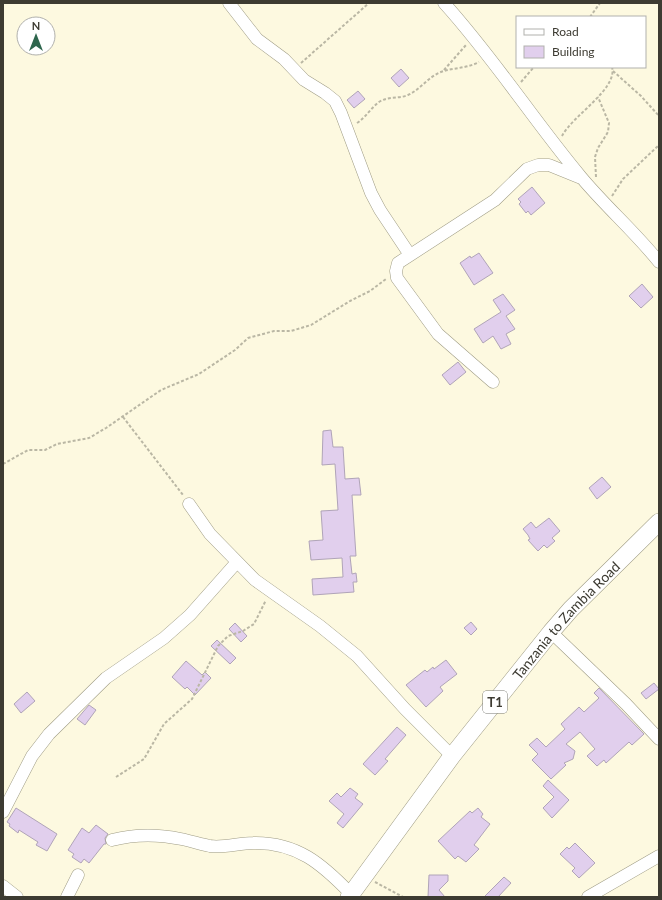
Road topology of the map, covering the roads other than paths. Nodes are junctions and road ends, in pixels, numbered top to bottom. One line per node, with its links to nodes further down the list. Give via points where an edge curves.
1 (229, 3): 4 (street, via 257,39 304,80 334,101 380,210)
2 (444, 3): 3 (street, via 474,36)
3 (581, 178): 4 (street, via 549,165 527,169 496,200); 5 (street)
4 (410, 255): 6 (street, via 398,264 397,278 438,334)
5 (659, 262)
6 (493, 382)
7 (189, 504): 9 (street, via 210,534)
8 (659, 522): 10 (highway, Tanzania to Zambia Road / T1)
9 (237, 562): 12 (street, via 269,592 320,626 356,656); 13 (street, via 190,615 164,638 106,678 49,734 32,756)
10 (551, 632): 11 (street); 12 (highway, Tanzania to Zambia Road / T1)
11 (659, 739)
12 (452, 756): 18 (highway, Tanzania to Zambia Road / T1)
13 (3, 812)
14 (112, 840): 18 (street, via 143,835 179,838 210,846 275,844 312,858 329,872)
15 (659, 856): 21 (street)
16 (78, 875): 20 (street)
17 (3, 886): 19 (street)
18 (350, 896)
19 (17, 897)
20 (67, 897)
21 (588, 897)

